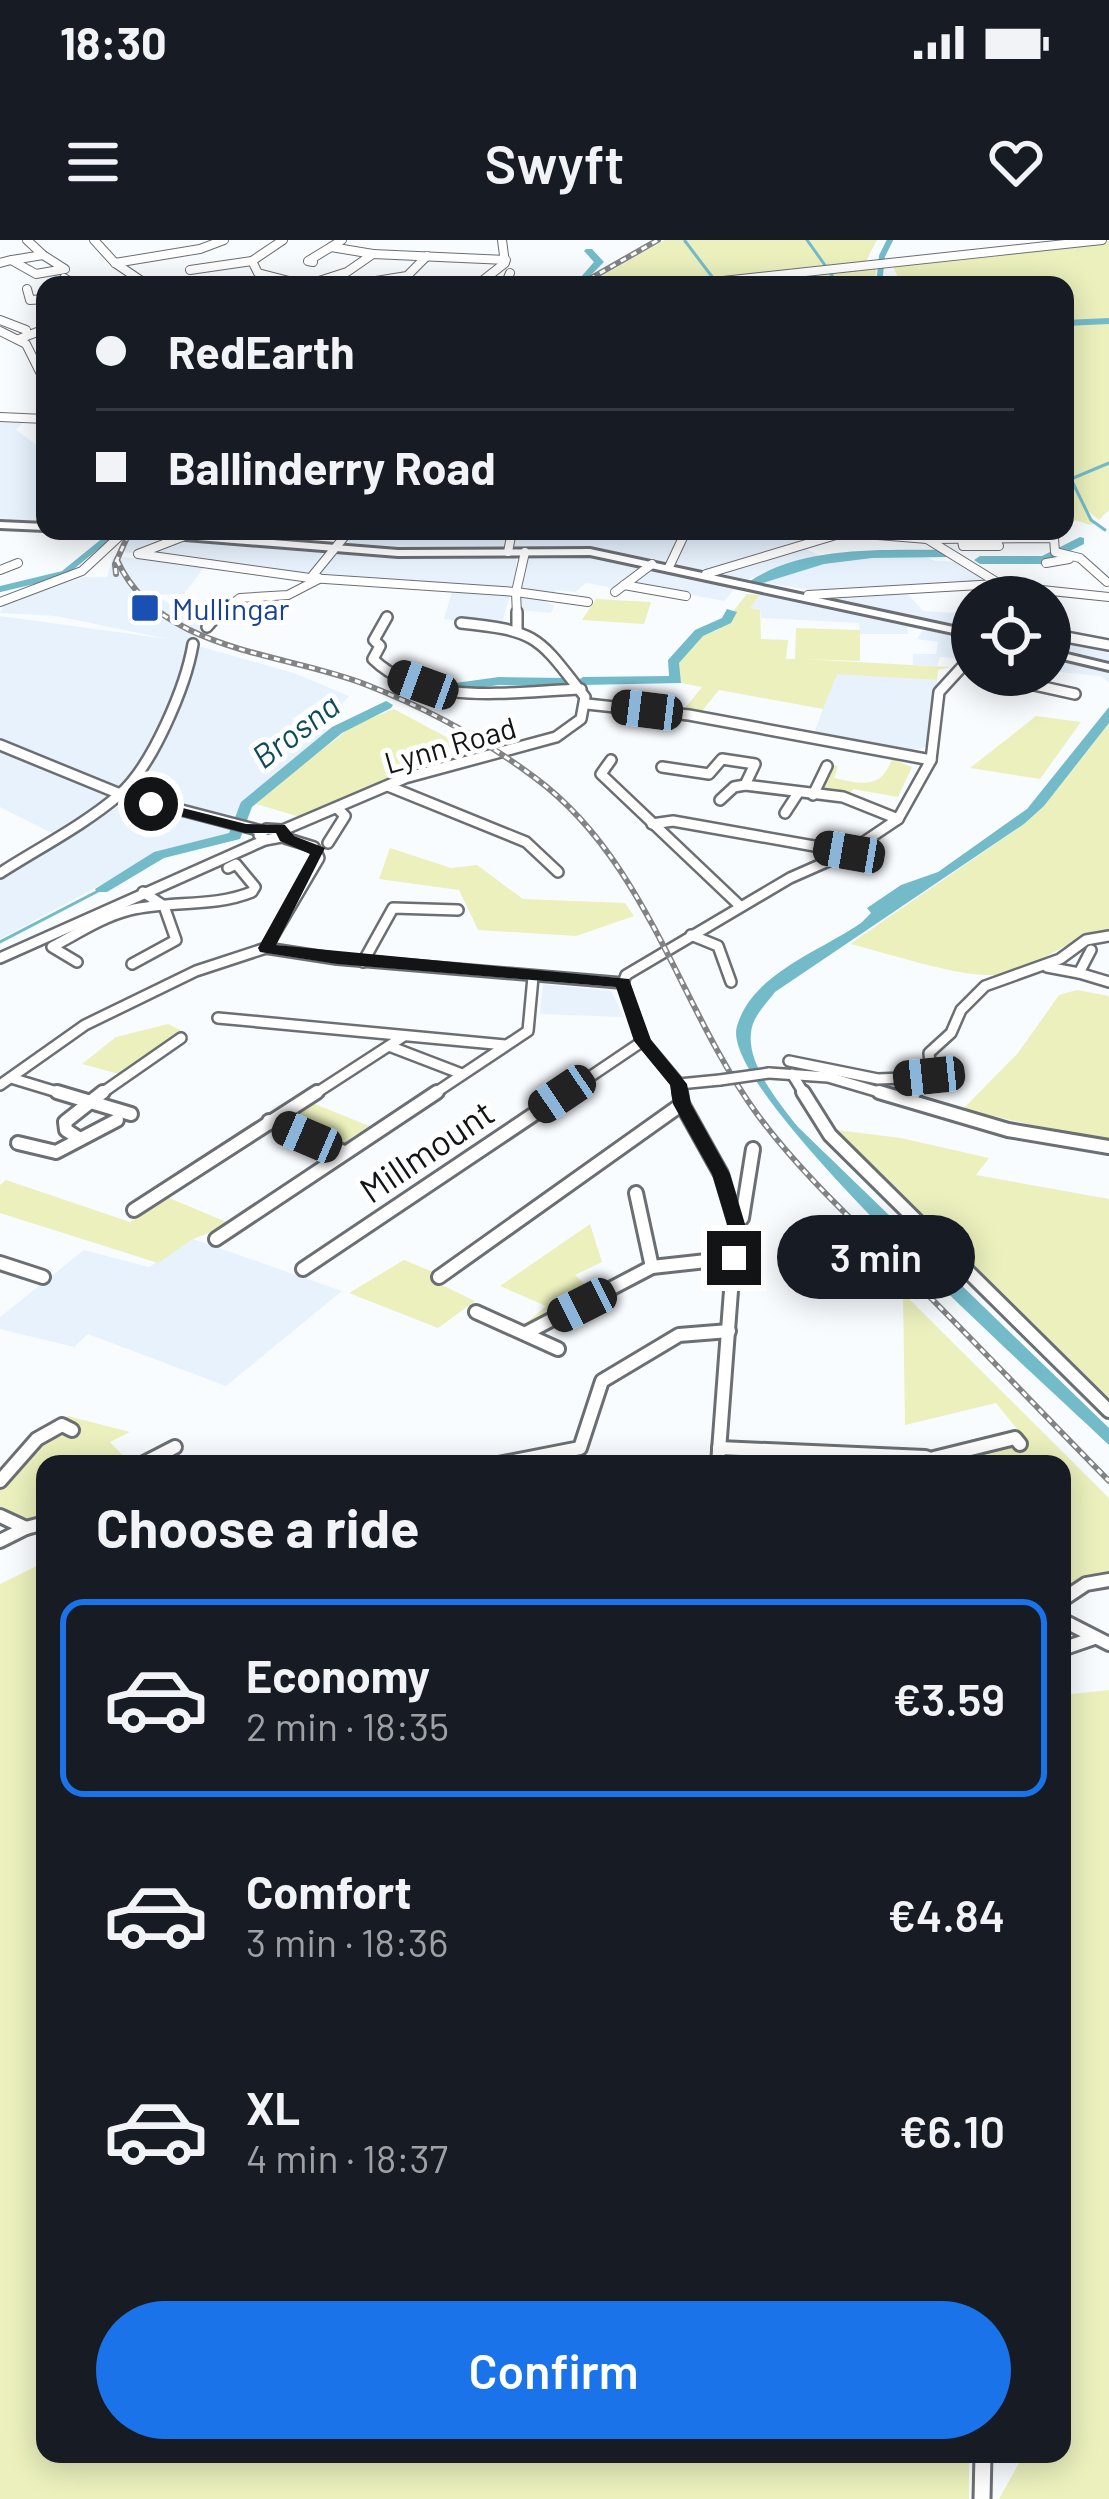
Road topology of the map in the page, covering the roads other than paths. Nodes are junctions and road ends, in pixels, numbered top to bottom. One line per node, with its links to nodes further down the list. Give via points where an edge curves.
1 (27, 240): 14 (street)
2 (94, 240): 20 (street)
3 (224, 240): 11 (street)
4 (284, 240): 18 (street)
5 (342, 240): 9 (street)
6 (1102, 240): 27 (street)
7 (403, 243): 13 (street)
8 (158, 244): 11 (street)
9 (331, 247): 12 (street); 19 (street)
10 (505, 248): 15 (street); 22 (street)
11 (169, 254): 20 (street)
12 (373, 254): 13 (street); 25 (street)
13 (394, 254): 15 (street)
14 (43, 255): 17 (street); 17 (street, via 65,269 38,276)
15 (427, 256): 26 (street)
16 (0, 259): 17 (street)
17 (10, 260)
18 (252, 261): 21 (street); 24 (street)
19 (313, 262)
20 (115, 263): 23 (street)
21 (190, 269)
22 (504, 275)
23 (136, 276)
24 (265, 276)
25 (343, 276)
26 (407, 276)
27 (774, 276)
28 (27, 289): 29 (street)
29 (36, 300)
30 (0, 320): 32 (street)
31 (0, 331): 32 (street)
32 (25, 335)
33 (0, 417): 34 (street)
34 (36, 419)
35 (0, 525): 36 (main road)
36 (36, 527)
37 (119, 540): 67 (street, via 72,580)
38 (174, 540): 59 (street, via 138,554)
39 (262, 540): 48 (main road)
40 (342, 540): 48 (street)
41 (510, 540): 49 (street)
42 (682, 540): 55 (street)
43 (817, 540): 57 (street)
44 (929, 540): 58 (street)
45 (962, 540): 47 (street)
46 (1055, 540): 51 (street)
47 (997, 542)
48 (338, 545): 49 (main road); 59 (street, via 313,575)
49 (508, 552): 50 (main road)
50 (525, 552): 53 (main road); 62 (street)
51 (1063, 555): 54 (street); 60 (street, via 1080,558)
52 (18, 563): 56 (street)
53 (652, 563): 55 (main road); 64 (street, via 619,588)
54 (1046, 563)
55 (669, 567): 57 (main road)
56 (0, 570)
57 (706, 574): 65 (main road)
58 (987, 576)
59 (320, 578): 62 (street); 71 (street, via 290,597 227,600)
60 (1107, 582)
61 (951, 588): 65 (street)
62 (515, 592): 68 (street); 72 (street)
63 (1071, 595): 66 (street)
64 (686, 596)
65 (808, 596): 73 (main road)
66 (1109, 601)
67 (0, 602)
68 (588, 602)
69 (387, 617): 80 (street, via 374,640 381,670 451,691)
70 (461, 623): 72 (street)
71 (208, 625)
72 (517, 629): 80 (street, via 548,646)
73 (951, 629)
74 (1071, 638): 76 (street)
75 (193, 644): 93 (street, via 188,676)
76 (1109, 646)
77 (1071, 658): 78 (main road)
78 (1109, 667)
79 (951, 677): 88 (street, via 939,692)
80 (581, 689): 83 (street)
81 (1071, 693): 82 (street)
82 (1075, 694)
83 (587, 704): 88 (street); 92 (street, Lynn Road, via 576,725 556,737)
84 (0, 745): 93 (street)
85 (730, 748): 86 (street)
86 (722, 759): 90 (street, via 709,774); 91 (street, via 757,765)
87 (611, 760): 100 (street, via 601,774)
88 (931, 760): 99 (street)
89 (827, 766): 95 (street)
90 (662, 767)
91 (745, 785): 94 (street); 96 (street)
92 (388, 786): 97 (street, Lynn Road); 106 (street, via 526,842)
93 (120, 794): 102 (street); 107 (street)
94 (798, 794): 95 (street); 98 (street)
95 (813, 795): 99 (street)
96 (719, 800)
97 (337, 808): 101 (street, Lynn Road); 103 (street, via 345,816)
98 (785, 813)
99 (898, 818): 104 (street)
100 (652, 824): 104 (street, via 673,820); 110 (street)
101 (284, 834): 102 (street, Lynn Road); 114 (street, via 320,858)
102 (264, 836): 108 (street)
103 (327, 840)
104 (849, 852): 110 (street)
105 (227, 868): 109 (street, via 243,867 252,892)
106 (558, 872)
107 (0, 873)
108 (143, 892): 109 (street); 116 (street)
109 (164, 906): 117 (street, via 117,914 52,947); 118 (street, via 176,940)
110 (740, 906): 112 (street)
111 (458, 910): 119 (street, via 393,908)
112 (691, 934): 123 (street, via 718,946); 125 (street)
113 (1109, 936): 120 (street)
114 (266, 948): 119 (street); 135 (street, via 196,971 85,1025)
115 (1091, 950): 121 (street)
116 (0, 958)
117 (77, 962)
118 (139, 962)
119 (363, 962): 122 (street)
120 (1042, 966): 121 (street); 134 (street, via 985,986 929,1053)
121 (1079, 973): 124 (street)
122 (532, 976): 125 (street); 130 (street, via 528,1030)
123 (731, 982)
124 (1109, 982)
125 (623, 983): 129 (street)
126 (218, 1018): 127 (street)
127 (404, 1036): 130 (street); 131 (street)
128 (181, 1038): 138 (street)
129 (643, 1041): 136 (street); 155 (street, Millmount)
130 (506, 1045): 133 (street)
131 (389, 1046): 133 (street); 142 (street)
132 (791, 1067): 134 (street, via 878,1079); 136 (street, bridge); 137 (street); 162 (street, via 830,1135)
133 (462, 1074): 147 (street)
134 (929, 1076): 137 (street)
135 (5, 1081): 138 (street)
136 (679, 1084): 139 (street)
137 (910, 1098): 145 (street, via 1008,1130)
138 (88, 1100): 140 (street); 143 (street, via 65,1122)
139 (682, 1104): 150 (street, via 721,1174); 157 (street)
140 (131, 1114)
141 (117, 1120): 143 (street)
142 (269, 1121): 147 (street); 149 (street)
143 (80, 1139): 144 (street, via 45,1153)
144 (18, 1143)
145 (1109, 1147)
146 (753, 1149): 150 (street)
147 (344, 1152): 151 (street)
148 (636, 1193): 154 (street)
149 (134, 1210)
150 (736, 1224): 152 (street)
151 (216, 1239)
152 (734, 1258): 154 (street); 159 (street)
153 (0, 1263): 156 (street)
154 (652, 1268): 160 (street)
155 (303, 1269)
156 (43, 1277)
157 (439, 1277)
158 (476, 1312): 160 (street)
159 (729, 1331): 166 (street, via 679,1335 602,1381); 170 (street)
160 (527, 1332): 161 (street)
161 (559, 1348)
162 (1109, 1412)
163 (72, 1430): 172 (street, via 62,1424 37,1439)
164 (1020, 1444): 171 (street, via 1015,1438)
165 (169, 1448): 167 (street)
166 (580, 1448): 168 (street); 169 (street)
167 (157, 1455)
168 (544, 1455)
169 (580, 1455)
170 (718, 1455)
171 (958, 1455)
172 (0, 1481)
173 (0, 1516): 175 (street)
174 (36, 1525): 175 (street)
175 (26, 1528): 176 (street)
176 (0, 1540)
177 (1109, 1580): 178 (street)
178 (1071, 1594)
179 (1071, 1625): 180 (street)
180 (1094, 1638): 181 (street); 182 (street)
181 (1109, 1644)
182 (1071, 1646)
183 (983, 2463): 184 (street)
184 (982, 2499)

